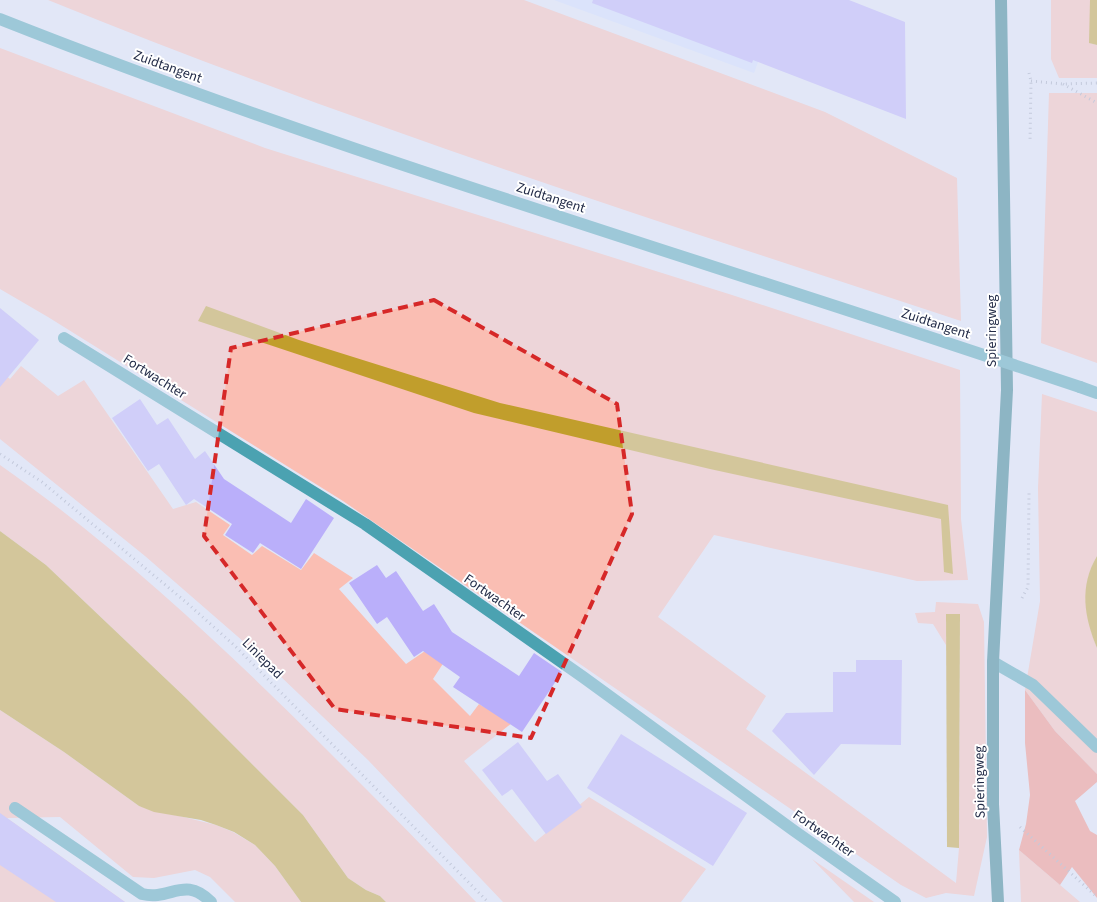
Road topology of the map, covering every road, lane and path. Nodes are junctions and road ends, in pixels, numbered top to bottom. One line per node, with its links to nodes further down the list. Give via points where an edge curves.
1 (1001, 0): 10 (street, Spieringweg, via 1007,390)
2 (0, 19): 8 (street, Zuidtangent, bridge, via 332,141)
3 (1031, 81): 5 (path)
4 (1097, 83): 5 (path)
5 (1063, 84): 6 (path)
6 (1097, 103)
7 (64, 338): 17 (street, Fortwachter, via 365,524)
8 (1097, 393)
9 (0, 454): 16 (path, Liniepad, via 42,482 235,646)
10 (993, 662): 11 (street, via 1033,685); 12 (street, Spieringweg)
11 (1097, 747)
12 (993, 804): 14 (path); 18 (street, Spieringweg)
13 (15, 808): 15 (street, via 142,894 152,896 193,889)
14 (1097, 897)
15 (211, 902)
16 (488, 902)
17 (895, 902)
18 (998, 902)

